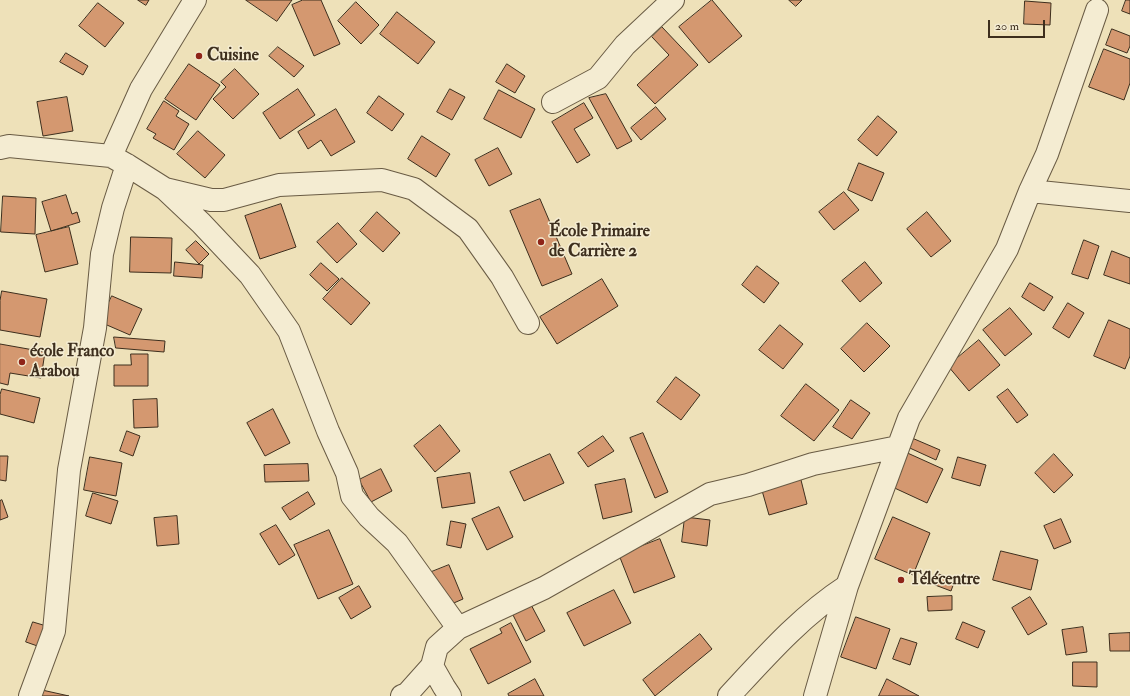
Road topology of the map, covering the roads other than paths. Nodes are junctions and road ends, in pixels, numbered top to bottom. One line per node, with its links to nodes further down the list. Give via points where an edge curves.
1 (195, 0): 6 (street, via 141,89)
2 (673, 0): 4 (street, via 625,45 598,78)
3 (1097, 10): 8 (street, via 1047,154)
4 (553, 102)
5 (3, 142): 6 (street)
6 (119, 161): 7 (street); 15 (street, via 69,470 54,631)
7 (165, 189): 10 (street, via 211,200 224,200 279,186 382,180 414,189 468,229 502,277); 13 (street, via 250,275 289,331 328,431 348,473 352,496 369,517 397,543)
8 (1030, 191): 9 (street); 11 (street, via 1008,249 909,418)
9 (1130, 201)
10 (528, 323)
11 (898, 447): 12 (street); 13 (street, via 813,464 710,494 544,588)
12 (847, 586): 18 (street, via 829,597 784,636); 19 (street)
13 (458, 628): 14 (street, via 437,647)
14 (432, 666): 16 (street, via 407,694); 17 (street)
15 (30, 696)
16 (402, 696)
17 (450, 696)
18 (729, 696)
19 (815, 696)

